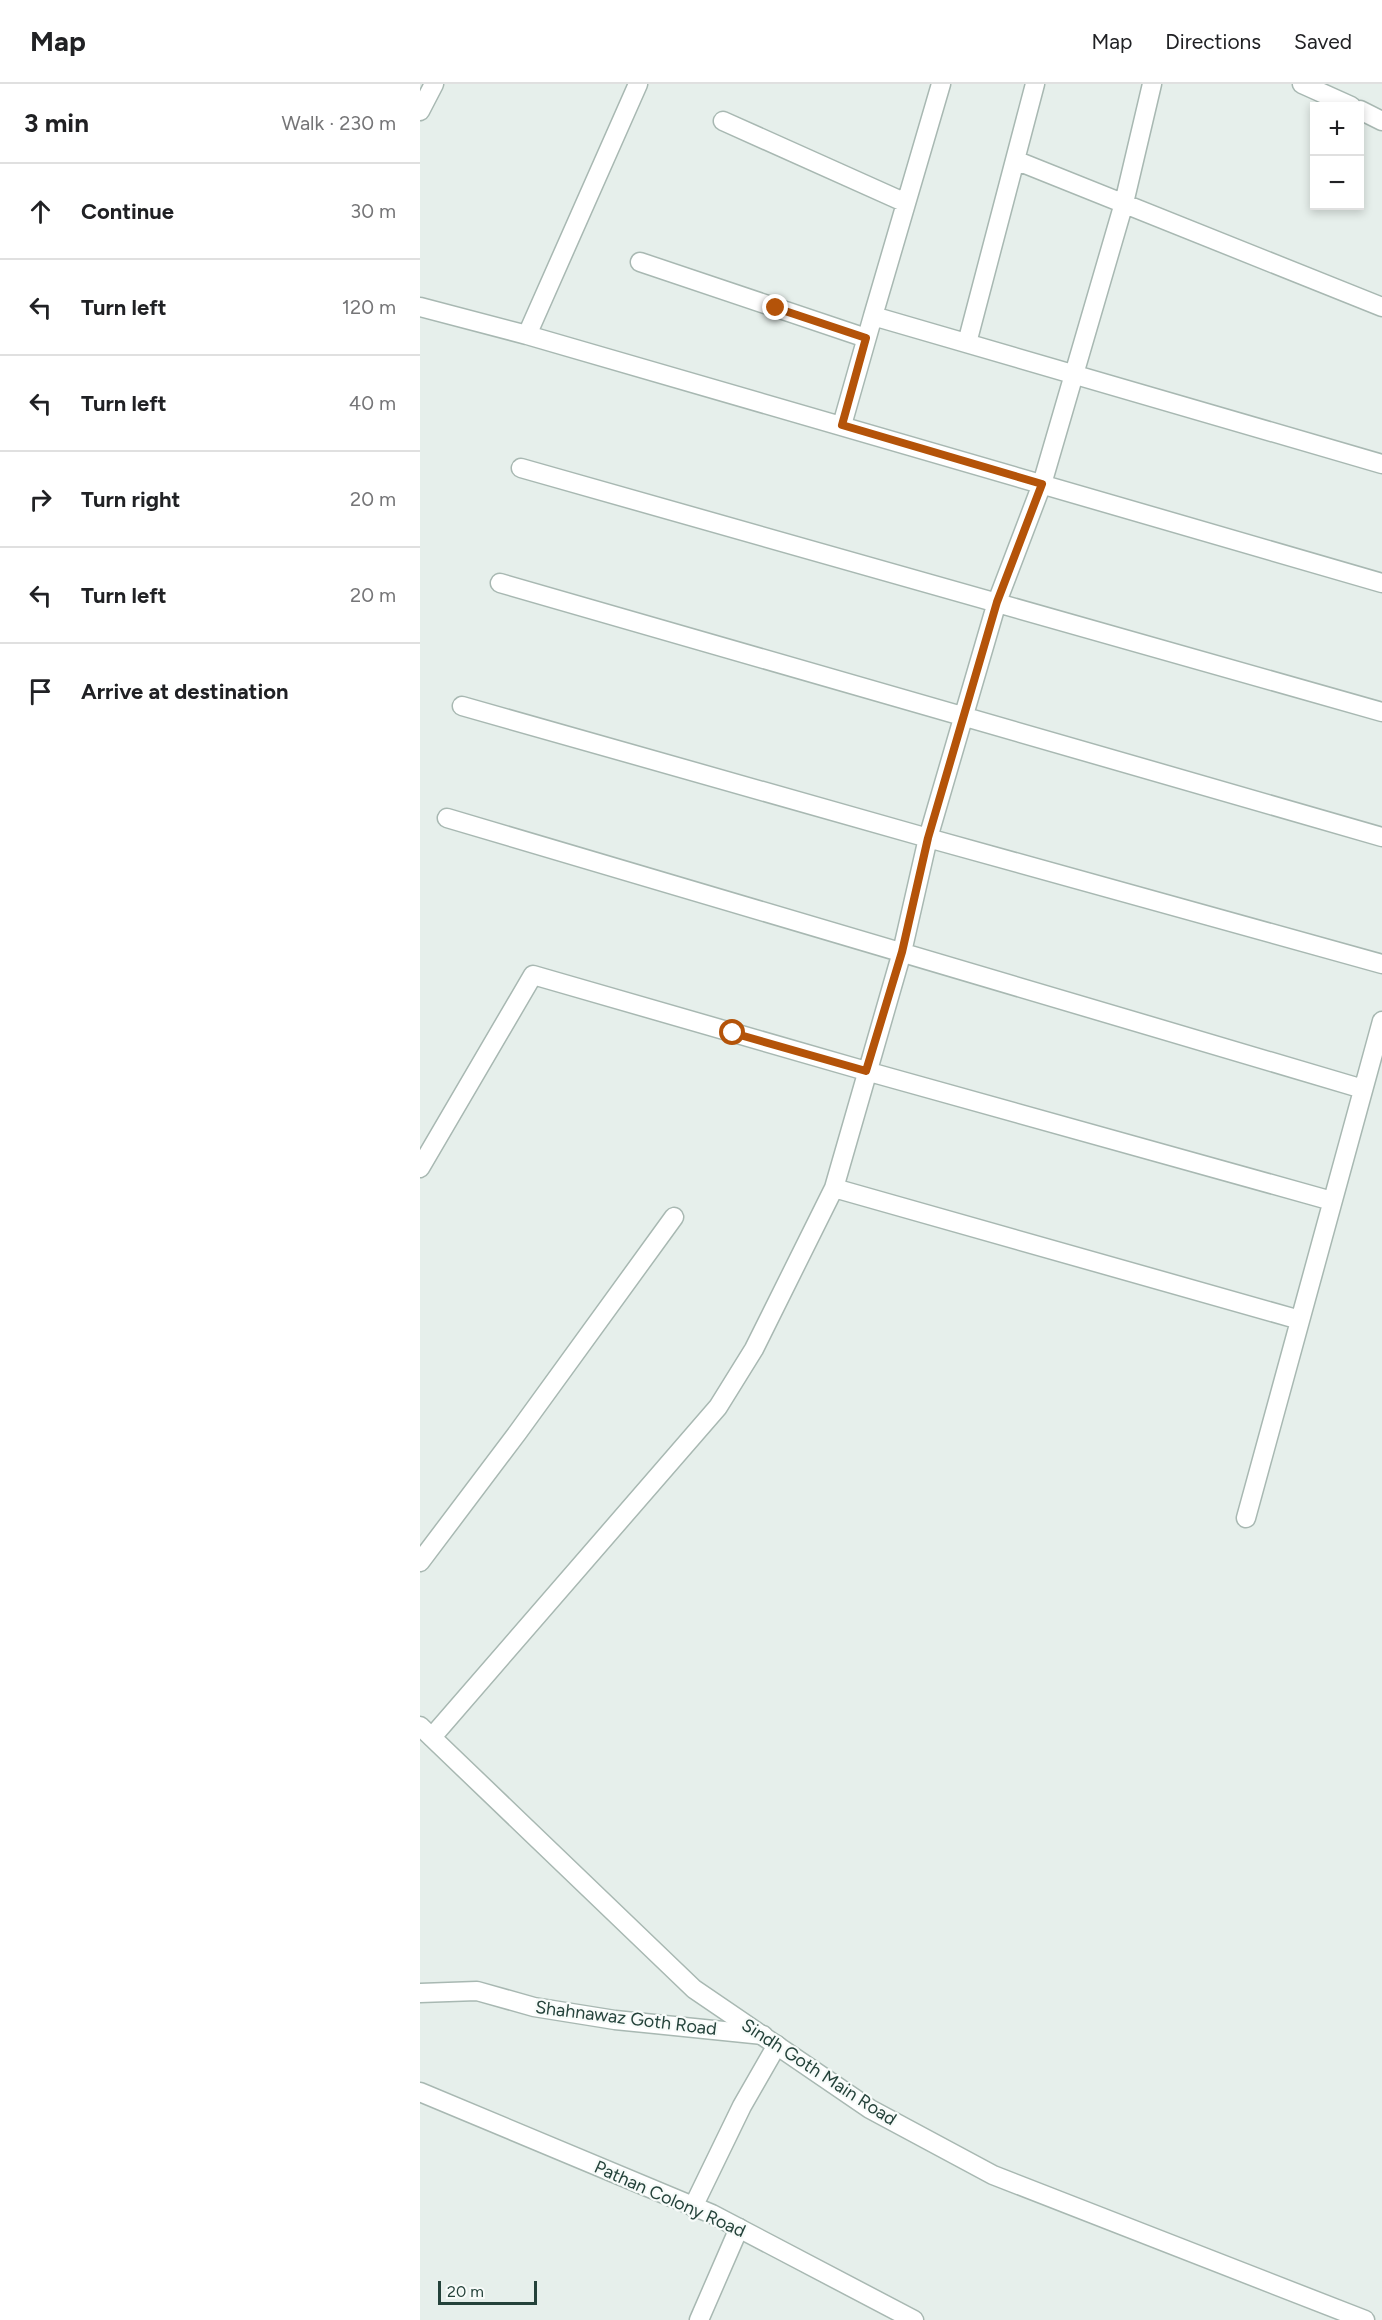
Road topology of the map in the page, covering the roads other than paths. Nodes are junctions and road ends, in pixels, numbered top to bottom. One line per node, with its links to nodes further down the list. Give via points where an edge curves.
1 (434, 84): 8 (street)
2 (638, 84): 19 (street)
3 (941, 84): 13 (street)
4 (1035, 84): 12 (street)
5 (1152, 84): 14 (street)
6 (1302, 84): 7 (street)
7 (1342, 102)
8 (420, 111)
9 (1364, 112): 11 (street)
10 (723, 121): 13 (street)
11 (1382, 121)
12 (1015, 160): 14 (street); 21 (street)
13 (906, 203): 18 (street)
14 (1124, 203): 17 (street); 22 (street)
15 (640, 262): 20 (street)
16 (420, 307): 19 (street)
17 (1382, 307)
18 (873, 316): 20 (street); 21 (street)
19 (527, 335): 23 (street)
20 (866, 338): 23 (street)
21 (967, 343): 22 (street)
22 (1074, 375): 24 (street); 26 (street)
23 (842, 425): 26 (street)
24 (1382, 465)
25 (521, 468): 29 (street)
26 (1042, 484): 27 (street); 29 (street)
27 (1382, 583)
28 (500, 584): 32 (street)
29 (997, 602): 31 (street); 32 (street)
30 (462, 706): 35 (street)
31 (1382, 712)
32 (965, 717): 34 (street); 35 (street)
33 (447, 818): 36 (street)
34 (1382, 837)
35 (928, 838): 36 (street); 37 (street)
36 (902, 952): 39 (street); 40 (street)
37 (1382, 964)
38 (1382, 1021): 40 (street)
39 (866, 1071): 41 (street, via 533,975); 42 (street); 43 (street)
40 (1363, 1089): 43 (street)
41 (420, 1168)
42 (834, 1188): 45 (street); 48 (street, via 754,1349 718,1407)
43 (1332, 1201): 45 (street)
44 (674, 1217): 47 (street)
45 (1300, 1320): 46 (street)
46 (1246, 1518)
47 (420, 1562)
48 (426, 1731): 50 (street, Sindh Goth Main Road, via 694,1989)
49 (420, 1993): 50 (street, Shahnawaz Goth Road, via 477,1991 534,2007)
50 (770, 2040): 52 (street); 56 (street, Sindh Goth Main Road, via 870,2109 993,2175)
51 (420, 2092): 52 (street, Pathan Colony Road)
52 (693, 2207): 53 (street, Pathan Colony Road)
53 (739, 2228): 54 (street); 55 (street, Pathan Colony Road)
54 (699, 2320)
55 (914, 2320)
56 (1365, 2320)

